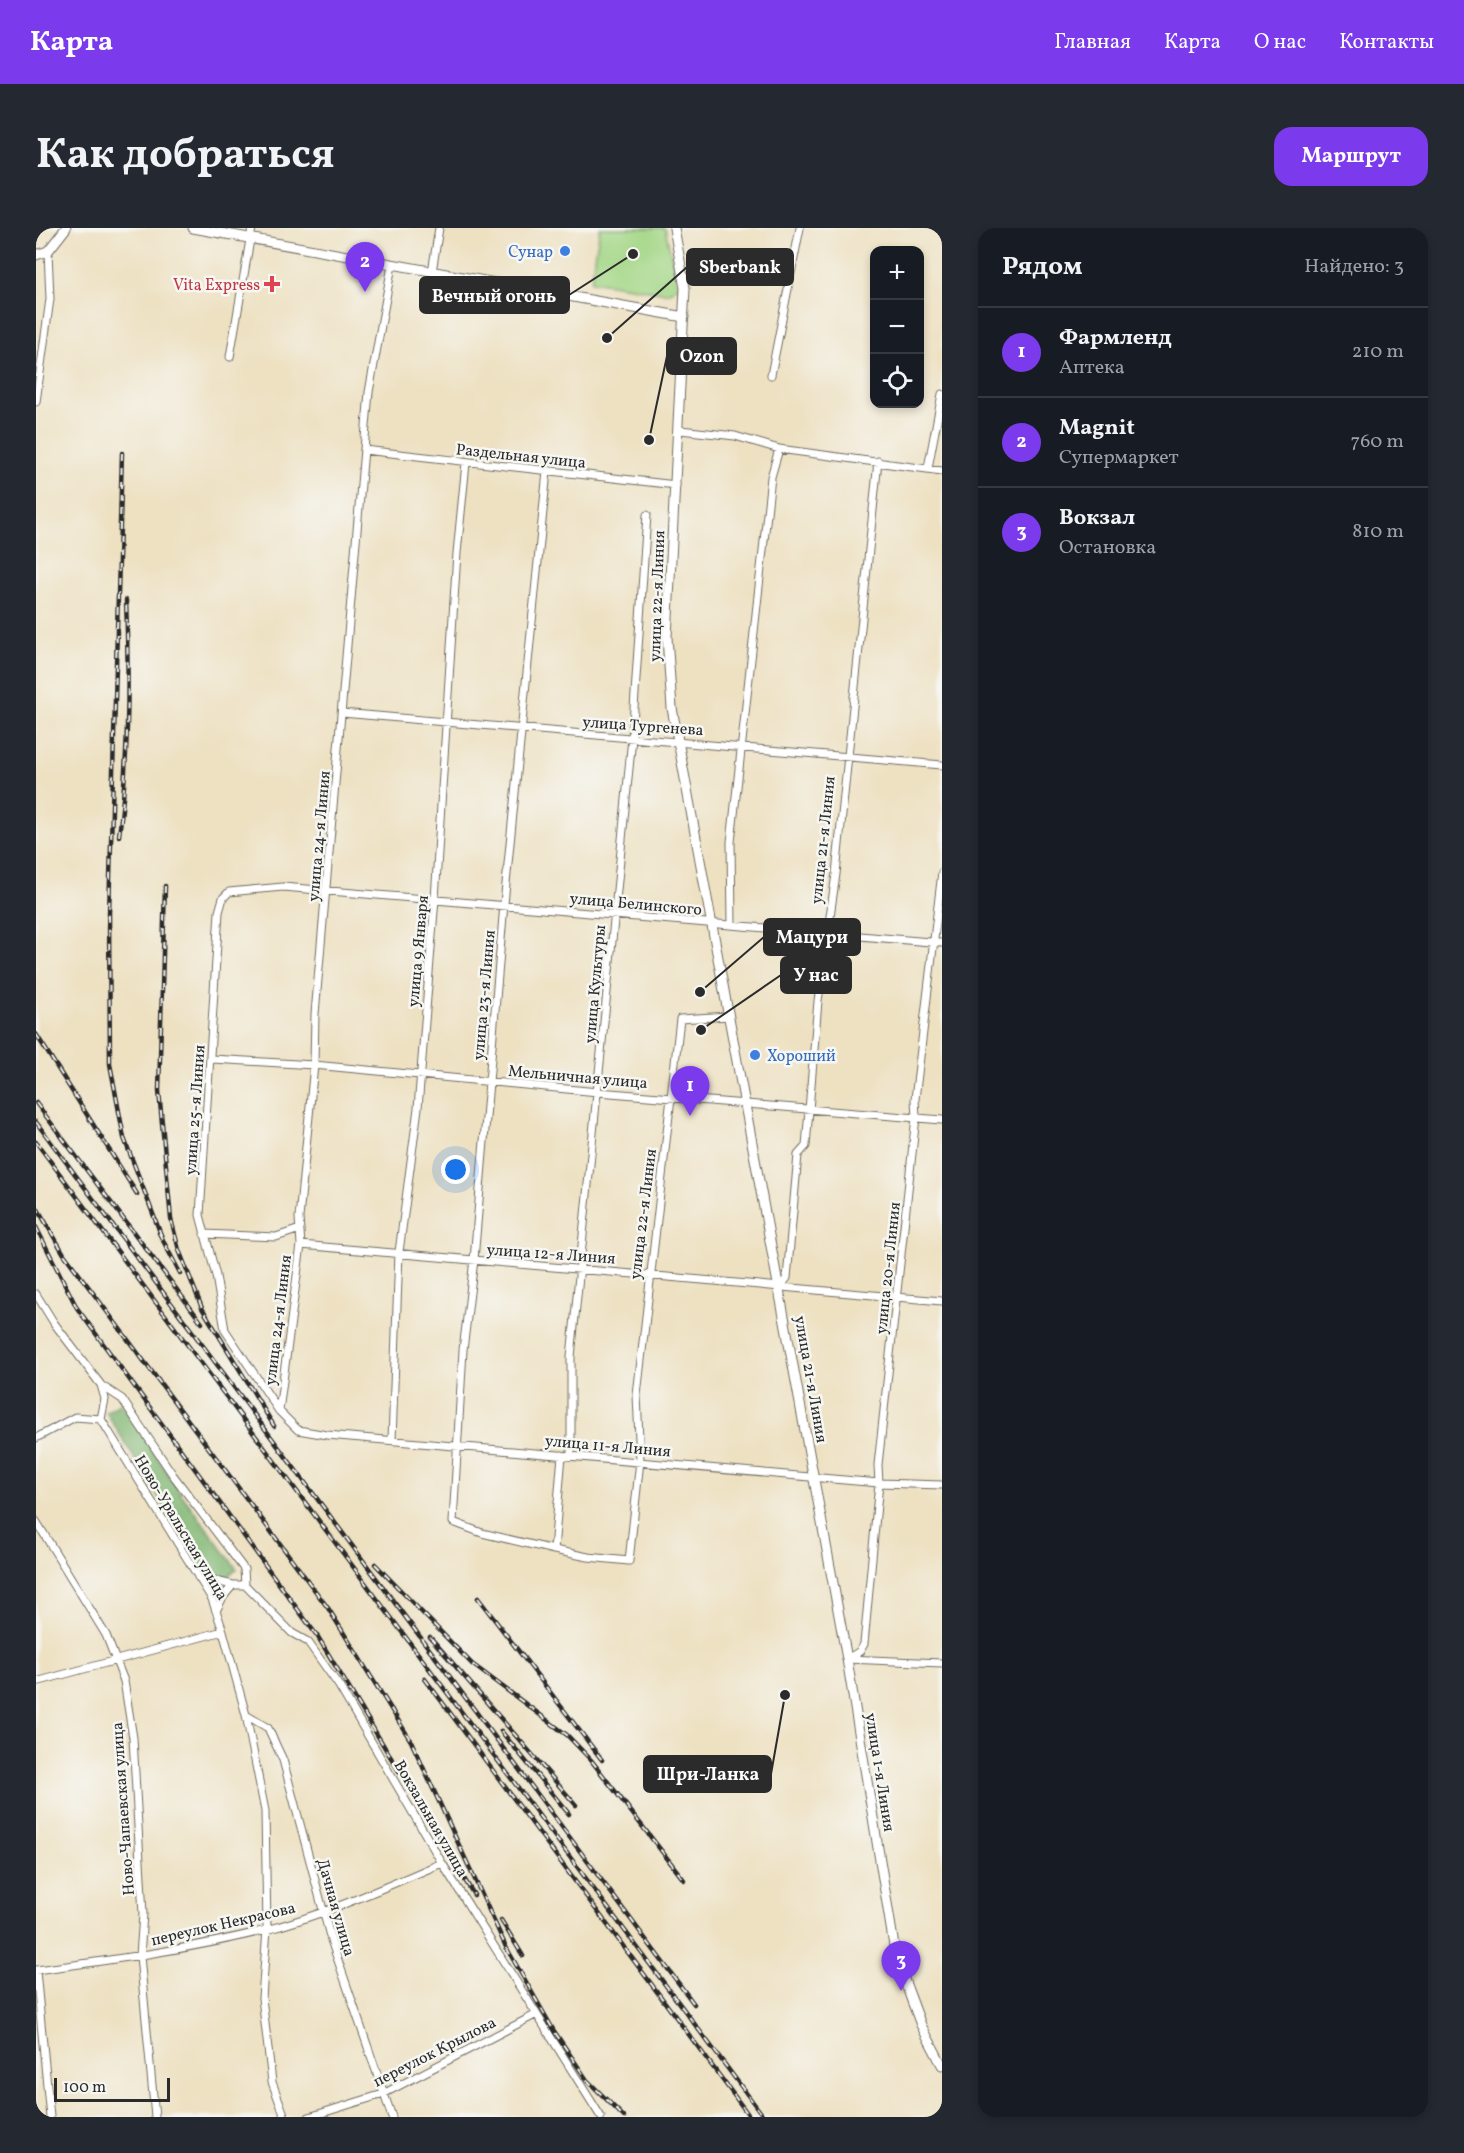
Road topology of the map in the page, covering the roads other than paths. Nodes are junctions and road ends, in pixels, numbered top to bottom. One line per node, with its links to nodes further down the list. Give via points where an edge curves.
1 (66, 228): 8 (main road)
2 (194, 228): 7 (main road)
3 (252, 228): 7 (street)
4 (440, 228): 11 (street)
5 (674, 228): 12 (main road, улица 22-я Линия, via 685,288)
6 (800, 228): 14 (street)
7 (250, 239): 10 (main road); 13 (street)
8 (48, 251): 9 (main road); 16 (street, via 50,299)
9 (36, 255)
10 (392, 265): 11 (main road); 19 (street, улица 24-я Линия, via 369,392)
11 (432, 272): 12 (main road)
12 (684, 317): 17 (main road, улица 22-я Линия)
13 (230, 357)
14 (771, 375)
15 (942, 394): 22 (street)
16 (36, 402)
17 (680, 430): 18 (street, via 735,436); 25 (main road, улица 22-я Линия)
18 (780, 449): 20 (street); 32 (street, via 771,477)
19 (364, 450): 21 (street, Раздельная улица); 27 (street, улица 24-я Линия)
20 (878, 462): 22 (street); 33 (street, улица 21-я Линия)
21 (466, 463): 23 (street, Раздельная улица); 28 (street, улица 9 Января)
22 (928, 468): 24 (street)
23 (547, 471): 25 (street, Раздельная улица); 29 (street, улица 23-я Линия)
24 (942, 471)
25 (676, 485): 31 (main road, улица 22-я Линия, via 667,637 672,708)
26 (647, 515): 30 (street, улица Культуры)
27 (342, 713): 28 (street, улица Тургенева); 36 (street, улица 24-я Линия)
28 (445, 722): 29 (street, улица Тургенева); 37 (street, улица 9 Января)
29 (521, 729): 30 (street, улица Тургенева); 38 (street, улица 23-я Линия)
30 (632, 738): 31 (street, улица Тургенева); 39 (street, улица Культуры)
31 (679, 741): 32 (street, улица Тургенева); 40 (main road, улица 22-я Линия)
32 (740, 746): 33 (street, улица Тургенева); 41 (street, via 731,842)
33 (846, 754): 34 (street, улица Тургенева); 42 (street, улица 21-я Линия)
34 (942, 765)
35 (942, 872): 43 (street, улица 20-я Линия)
36 (327, 890): 37 (street, улица Белинского); 45 (street, улица 25-я Линия, via 283,887 235,891 223,898 213,984); 46 (street, улица 24-я Линия)
37 (435, 899): 38 (street, улица Белинского); 47 (street, улица 9 Января)
38 (504, 904): 39 (street, улица Белинского); 48 (street, улица 23-я Линия)
39 (613, 915): 40 (street, улица Белинского); 49 (street, улица Культуры)
40 (712, 924): 41 (street, улица Белинского); 44 (main road, улица 22-я Линия)
41 (732, 926): 42 (street, улица Белинского)
42 (827, 934): 43 (street, улица Белинского); 52 (street, улица 21-я Линия)
43 (938, 943): 53 (street, улица 20-я Линия, via 915,1099)
44 (729, 1016): 50 (street, улица 22-я Линия, via 680,1019); 51 (main road, улица 22-я Линия)
45 (212, 1059): 46 (street, Мельничная улица); 56 (street, улица 25-я Линия, via 200,1215)
46 (314, 1065): 47 (street, Мельничная улица); 55 (street, улица 24-я Линия)
47 (420, 1076): 48 (street, Мельничная улица); 58 (street, улица 9 Января, via 413,1160)
48 (488, 1082): 49 (street, Мельничная улица); 59 (street, улица 23-я Линия)
49 (597, 1092): 50 (street, Мельничная улица); 60 (street, улица Культуры)
50 (670, 1098): 51 (street, Мельничная улица); 61 (street, улица 22-я Линия)
51 (746, 1103): 52 (street, Мельничная улица); 62 (main road, улица 21-я Линия)
52 (809, 1109): 53 (street, Мельничная улица); 62 (street, улица 21-я Линия, via 806,1146 798,1155 787,1278)
53 (916, 1117): 54 (street, Мельничная улица); 64 (street, улица 20-я Линия)
54 (942, 1120)
55 (300, 1230): 56 (street, via 276,1237); 57 (street, улица 24-я Линия)
56 (204, 1234): 67 (street, улица 25-я Линия, via 225,1330)
57 (301, 1245): 58 (street, улица 12-я Линия); 67 (street, улица 24-я Линия)
58 (399, 1252): 59 (street, улица 12-я Линия); 70 (street, улица 9 Января)
59 (474, 1260): 60 (street, улица 12-я Линия); 71 (street, улица 23-я Линия)
60 (580, 1268): 61 (street, улица 12-я Линия); 73 (street, улица Культуры, via 571,1357)
61 (650, 1274): 62 (street, улица 12-я Линия); 74 (street, улица 22-я Линия, via 637,1395)
62 (780, 1287): 64 (street, улица 12-я Линия); 75 (main road, улица 21-я Линия)
63 (36, 1294): 66 (street)
64 (897, 1297): 65 (street, улица 12-я Линия); 76 (street, улица 20-я Линия)
65 (942, 1301)
66 (101, 1385): 68 (street, via 105,1399); 82 (street, via 122,1399 244,1569)
67 (279, 1411): 70 (street, улица 11-я Линия, via 298,1430)
68 (101, 1419): 69 (street, via 75,1418); 80 (street, Ново-Уральская улица)
69 (36, 1438)
70 (392, 1440): 71 (street, улица 11-я Линия)
71 (457, 1447): 72 (street, улица 11-я Линия); 79 (street, улица 23-я Линия, via 453,1522)
72 (562, 1455): 73 (street, улица 11-я Линия); 79 (street)
73 (571, 1455): 74 (street, улица 11-я Линия)
74 (640, 1461): 75 (street, улица 11-я Линия); 79 (street, улица 22-я Линия, via 629,1560)
75 (814, 1476): 76 (street, улица 11-я Линия); 85 (main road, улица 1-я Линия)
76 (879, 1483): 77 (street, улица 11-я Линия); 85 (street, улица 20-я Линия, via 864,1644)
77 (942, 1485)
78 (36, 1521): 86 (street, Ново-Чапаевская улица, via 106,1635)
79 (554, 1550)
80 (198, 1577): 81 (street); 83 (street, Ново-Уральская улица)
81 (233, 1585): 82 (street); 83 (street)
82 (245, 1585): 90 (street, Вокзальная улица, via 292,1633 308,1642 339,1686)
83 (216, 1611): 84 (street, Ново-Уральская улица)
84 (224, 1631): 86 (street); 89 (street, Ново-Уральская улица)
85 (847, 1659): 87 (street); 96 (main road, улица 1-я Линия, via 896,1958 921,2025)
86 (117, 1661): 88 (street); 93 (street, Ново-Чапаевская улица, via 133,1738 143,1914)
87 (942, 1663)
88 (36, 1682)
89 (246, 1715): 91 (street, Дачная улица, via 268,1728 283,1760); 92 (street, Ново-Уральская улица, via 265,1811)
90 (442, 1863): 91 (street, переулок Некрасова); 95 (street, Вокзальная улица)
91 (324, 1911): 92 (street, переулок Некрасова); 97 (street, Дачная улица)
92 (267, 1929): 93 (street, переулок Некрасова); 100 (street, Ново-Уральская улица, via 262,1998 272,2082)
93 (140, 1956): 94 (street, переулок Некрасова); 99 (street, Ново-Чапаевская улица)
94 (36, 1970): 98 (street)
95 (535, 2014): 97 (street, переулок Крылова); 103 (street, Вокзальная улица)
96 (942, 2065)
97 (383, 2094): 101 (street, переулок Крылова); 102 (street, Дачная улица)
98 (50, 2117)
99 (155, 2117)
100 (285, 2117)
101 (309, 2117)
102 (392, 2117)
103 (601, 2117)

